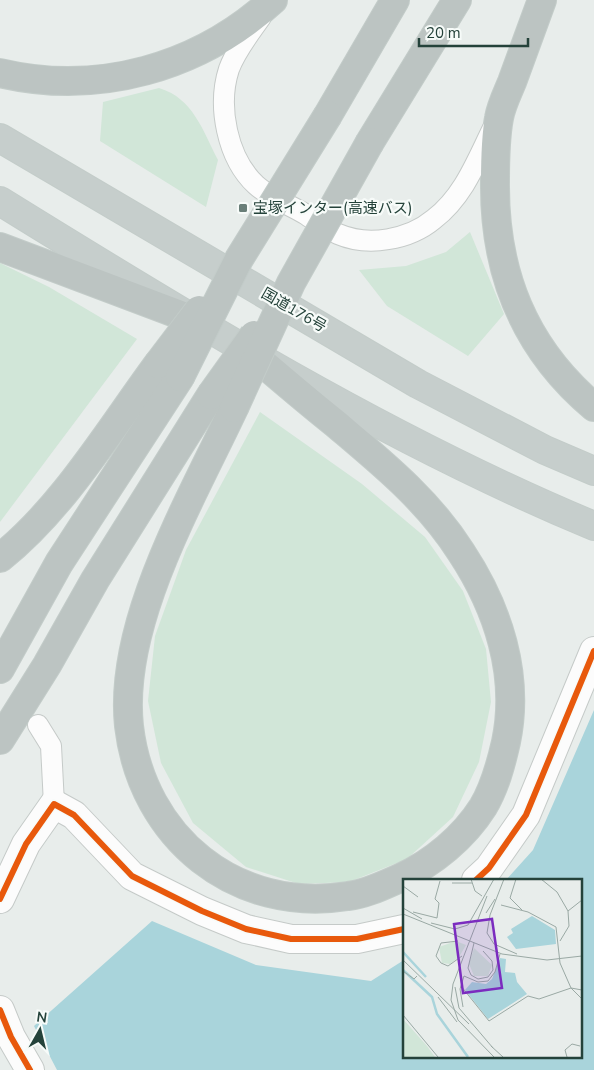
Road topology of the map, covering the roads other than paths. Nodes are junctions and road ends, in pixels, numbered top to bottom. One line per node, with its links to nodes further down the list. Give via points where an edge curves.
1 (273, 0): 5 (highway, via 216,43 153,70 85,81 51,81); 6 (lane, via 241,45 230,69 224,96 232,146 242,169 257,186 338,234 359,240 387,240 413,232 433,220 452,204 467,181)
2 (395, 0): 12 (highway, bridge, via 328,115)
3 (457, 0): 13 (highway, bridge, via 370,142)
4 (542, 0): 6 (highway)
5 (0, 72)
6 (499, 117): 14 (highway, via 494,202 497,242 504,272 517,306 550,362 574,390)
7 (0, 138): 15 (highway, 国道176号, via 418,384 545,450)
8 (0, 201): 10 (highway)
9 (0, 247): 10 (highway)
10 (199, 322): 11 (highway)
11 (251, 353): 13 (highway, via 399,477 433,513 484,590 502,634 511,684 509,727 500,771 484,805 466,831 414,872 351,896 318,899 284,896 250,887 220,873 172,834 154,807 134,755 129,725 129,692 132,658 141,622); 16 (highway, via 390,431 515,493)
12 (169, 370): 17 (highway, via 38,524); 19 (highway)
13 (223, 401): 21 (highway, via 94,580 47,666)
14 (594, 406)
15 (594, 471)
16 (594, 526)
17 (0, 558)
18 (594, 651): 23 (street, via 526,816 489,868)
19 (0, 669)
20 (38, 725): 22 (lane, via 51,746)
21 (0, 740)
22 (54, 804): 24 (street, via 26,844); 25 (street, via 74,815 132,876 246,929 300,939 357,938)
23 (477, 879)
24 (0, 899)
25 (403, 929)
26 (0, 1010): 27 (street)
27 (30, 1070)

